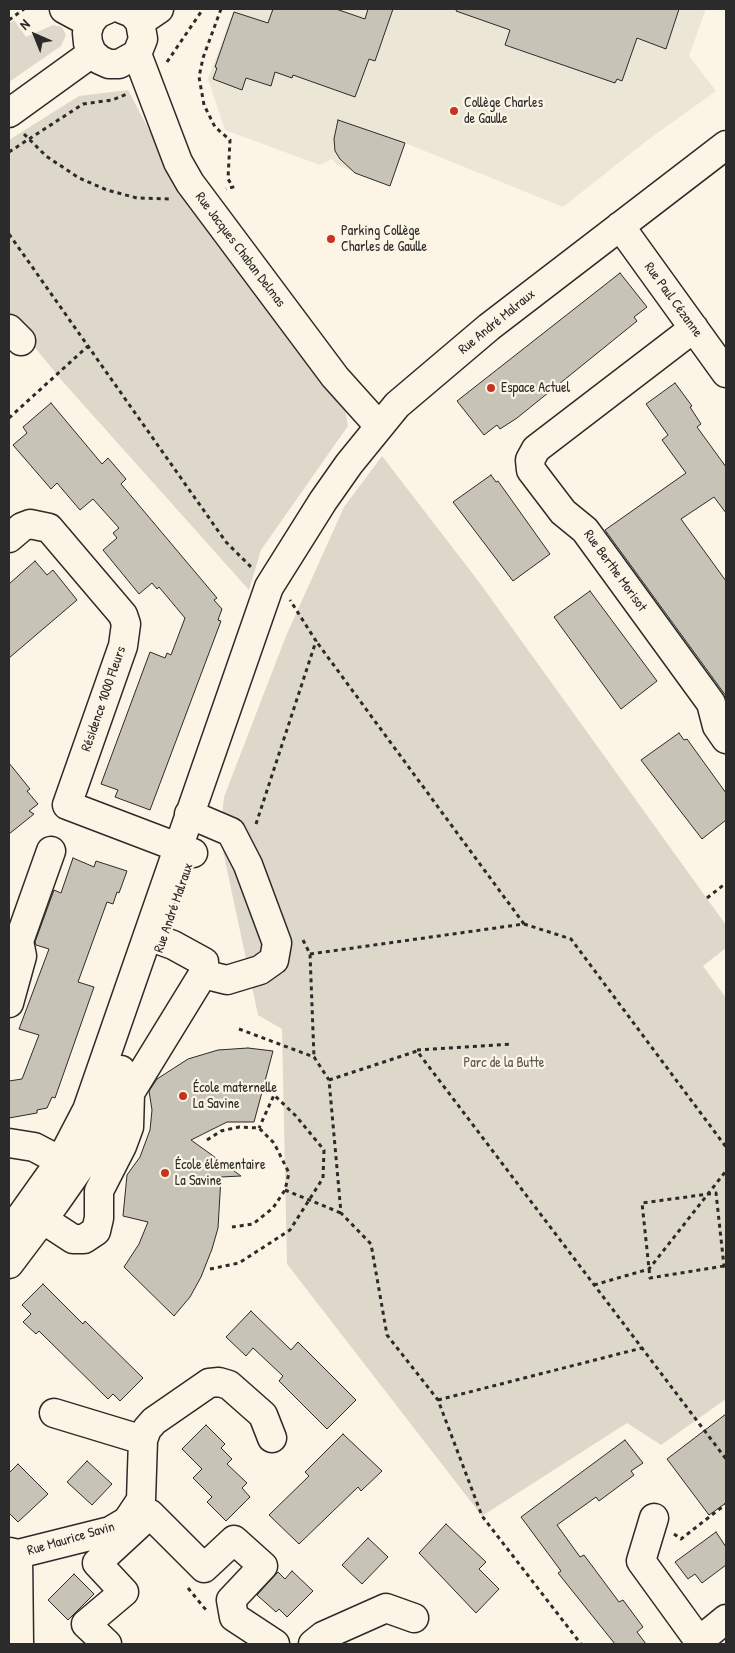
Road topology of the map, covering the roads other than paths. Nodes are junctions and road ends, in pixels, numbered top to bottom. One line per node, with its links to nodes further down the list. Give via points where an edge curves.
1 (64, 9): 3 (street)
2 (140, 13): 5 (street, via 143,39)
3 (99, 16): 4 (street, via 87,33)
4 (92, 53): 5 (street, via 109,64 119,64); 6 (street)
5 (137, 54): 11 (street, Rue Jacques Chaban Delmas, via 178,162 200,196 335,376)
6 (14, 120)
7 (726, 145): 8 (street, Rue André Malraux)
8 (620, 226): 9 (street, Rue Paul Cézanne); 11 (street, Rue André Malraux, via 478,335 397,405)
9 (694, 328): 10 (street, Rue Paul Cézanne); 14 (street, Rue Berthe Morisot, via 536,449 530,460 532,470 563,512 586,530 711,703 717,726)
10 (726, 373)
11 (379, 426): 12 (street, Rue André Malraux, via 349,464)
12 (303, 534): 15 (street, Rue André Malraux, via 285,592); 15 (street, Rue André Malraux, via 269,587)
13 (9, 538): 16 (street, Résidence 1000 Fleurs, via 30,524 49,528 123,615 126,624 123,646 66,805)
14 (726, 739)
15 (196, 817): 16 (street, Rue André Malraux); 19 (street, via 231,832 248,865 277,943 274,960 260,970 227,980)
16 (185, 850): 18 (street, Rue André Malraux)
17 (51, 851): 20 (street, via 19,941 22,956)
18 (155, 938): 19 (street, via 204,962); 22 (street, Rue André Malraux, via 102,1127)
19 (203, 974): 23 (street, via 130,1093 129,1126 100,1191 96,1231 84,1239 73,1239)
20 (9, 1003)
21 (9, 1143): 22 (street, via 26,1144)
22 (70, 1166): 23 (street, Rue André Malraux)
23 (35, 1215): 24 (street, Rue André Malraux); 25 (street, Rue André Malraux)
24 (9, 1233)
25 (9, 1264)
26 (54, 1413): 28 (street)
27 (272, 1438): 28 (street, via 263,1415 229,1384 218,1382 209,1384 154,1421)
28 (143, 1440): 30 (street, Rue Maurice Savin, via 141,1500 127,1521 110,1531)
29 (654, 1518): 33 (street, via 641,1561)
30 (13, 1553): 34 (street, Rue Maurice Savin)
31 (414, 1618): 37 (street, via 386,1608 323,1636)
32 (726, 1619): 33 (street)
33 (700, 1643)
34 (19, 1644)
35 (107, 1644): 36 (street, via 86,1624 124,1592 97,1563 150,1514 204,1568 234,1540 263,1566 231,1600 234,1617)
36 (275, 1644)
37 (313, 1644)

